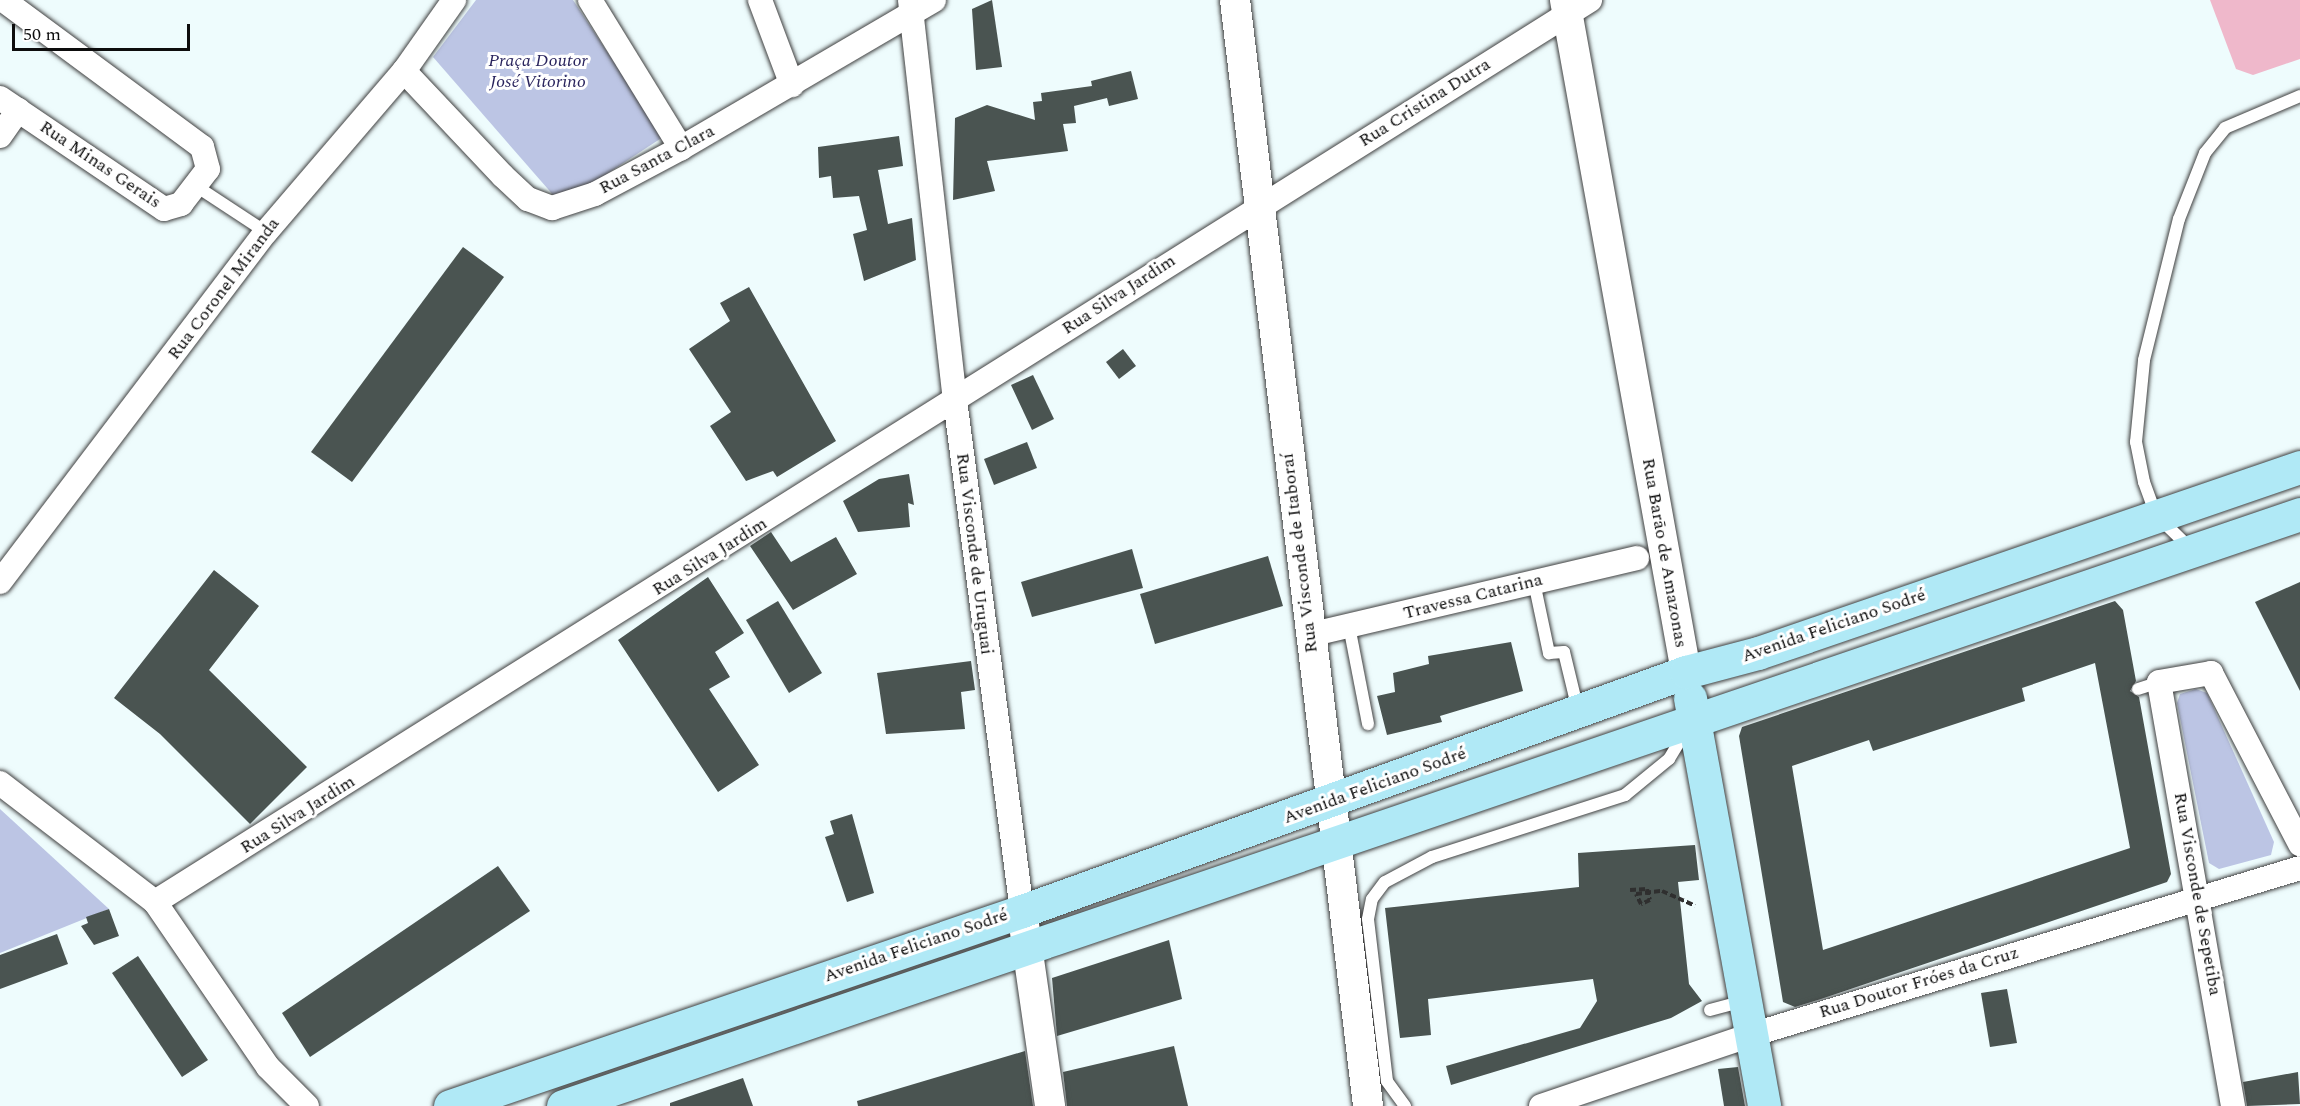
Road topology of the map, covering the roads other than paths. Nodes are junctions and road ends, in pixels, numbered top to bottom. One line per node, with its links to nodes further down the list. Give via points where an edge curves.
1 (3, 0): 15 (street, Rua Minas Gerais, via 202,147 210,162)
2 (454, 0): 9 (street, Rua Coronel Miranda)
3 (590, 0): 14 (street)
4 (760, 0): 10 (street)
5 (934, 0): 8 (street, Rua Santa Clara)
6 (1235, 0): 16 (street, Rua Visconde de Itaboraí)
7 (1574, 5): 16 (street, Rua Cristina Dutra); 28 (street, Rua Barão de Amazonas)
8 (911, 7): 10 (street, Rua Santa Clara); 18 (street, Rua Visconde de Uruguai)
9 (404, 71): 14 (street, Rua Santa Clara, via 503,176 528,199 552,208 595,194); 17 (street, Rua Coronel Miranda)
10 (792, 85): 14 (street, Rua Santa Clara)
11 (2300, 96): 21 (lane, via 2225,128 2205,153 2180,219 2144,360 2136,442)
12 (9, 104): 13 (street); 15 (street, Rua Minas Gerais, via 164,209 174,209)
13 (0, 136)
14 (681, 148)
15 (196, 186): 17 (lane)
16 (1260, 206): 18 (street, Rua Silva Jardim); 27 (street, Rua Visconde de Itaboraí)
17 (266, 232): 24 (street, Rua Coronel Miranda)
18 (955, 400): 38 (street, Rua Silva Jardim); 39 (street, Rua Visconde de Uruguai)
19 (2300, 468): 21 (main road, Avenida Feliciano Sodré)
20 (2300, 514): 22 (main road, Avenida Feliciano Sodré)
21 (2156, 515): 22 (lane); 28 (main road, Avenida Feliciano Sodré, via 1758,653)
22 (2192, 550): 30 (main road, Avenida Feliciano Sodré)
23 (1637, 558): 25 (street, Travessa Catarina)
24 (0, 582)
25 (1534, 582): 26 (street, Travessa Catarina); 29 (lane, via 1550,653 1564,652)
26 (1349, 626): 27 (street, Travessa Catarina); 31 (lane)
27 (1309, 635): 33 (street, Rua Visconde de Itaboraí)
28 (1686, 672): 29 (main road, Avenida Feliciano Sodré); 30 (main road, Rua Barão de Amazonas)
29 (1578, 714): 33 (main road, Avenida Feliciano Sodré)
30 (1694, 717): 34 (main road, Avenida Feliciano Sodré); 41 (main road, Rua Barão de Amazonas, via 1721,904); 49 (lane, via 1669,759 1625,795 1432,857 1385,882 1372,899 1368,920 1387,1081)
31 (1368, 724)
32 (0, 783): 38 (street)
33 (1330, 802): 34 (street, Rua Visconde de Itaboraí); 39 (main road, Avenida Feliciano Sodré)
34 (1333, 843): 40 (main road, Avenida Feliciano Sodré); 48 (street, Rua Visconde de Itaboraí)
35 (2300, 844): 37 (street, Rua Visconde de Sepetiba, via 2211,673 2200,670 2148,685)
36 (2300, 868): 37 (street, Rua Doutor Fróes da Cruz)
37 (2198, 898): 43 (street, Rua Doutor Fróes da Cruz); 52 (street, Rua Visconde de Sepetiba)
38 (155, 902): 44 (street, via 268,1067)
39 (1022, 911): 40 (street, Rua Visconde de Uruguai); 45 (main road, Avenida Feliciano Sodré)
40 (1025, 948): 46 (main road, Avenida Feliciano Sodré); 47 (street, Rua Visconde de Uruguai)
41 (1745, 1000): 42 (lane); 43 (main road, Rua Barão de Amazonas)
42 (1710, 1010)
43 (1751, 1035): 50 (street, Rua Doutor Fróes da Cruz); 51 (main road, Rua Barão de Amazonas)
44 (307, 1106)
45 (450, 1106)
46 (563, 1106)
47 (1050, 1106)
48 (1368, 1106)
49 (1405, 1106)
50 (1541, 1106)
51 (1764, 1106)
52 (2234, 1106)

